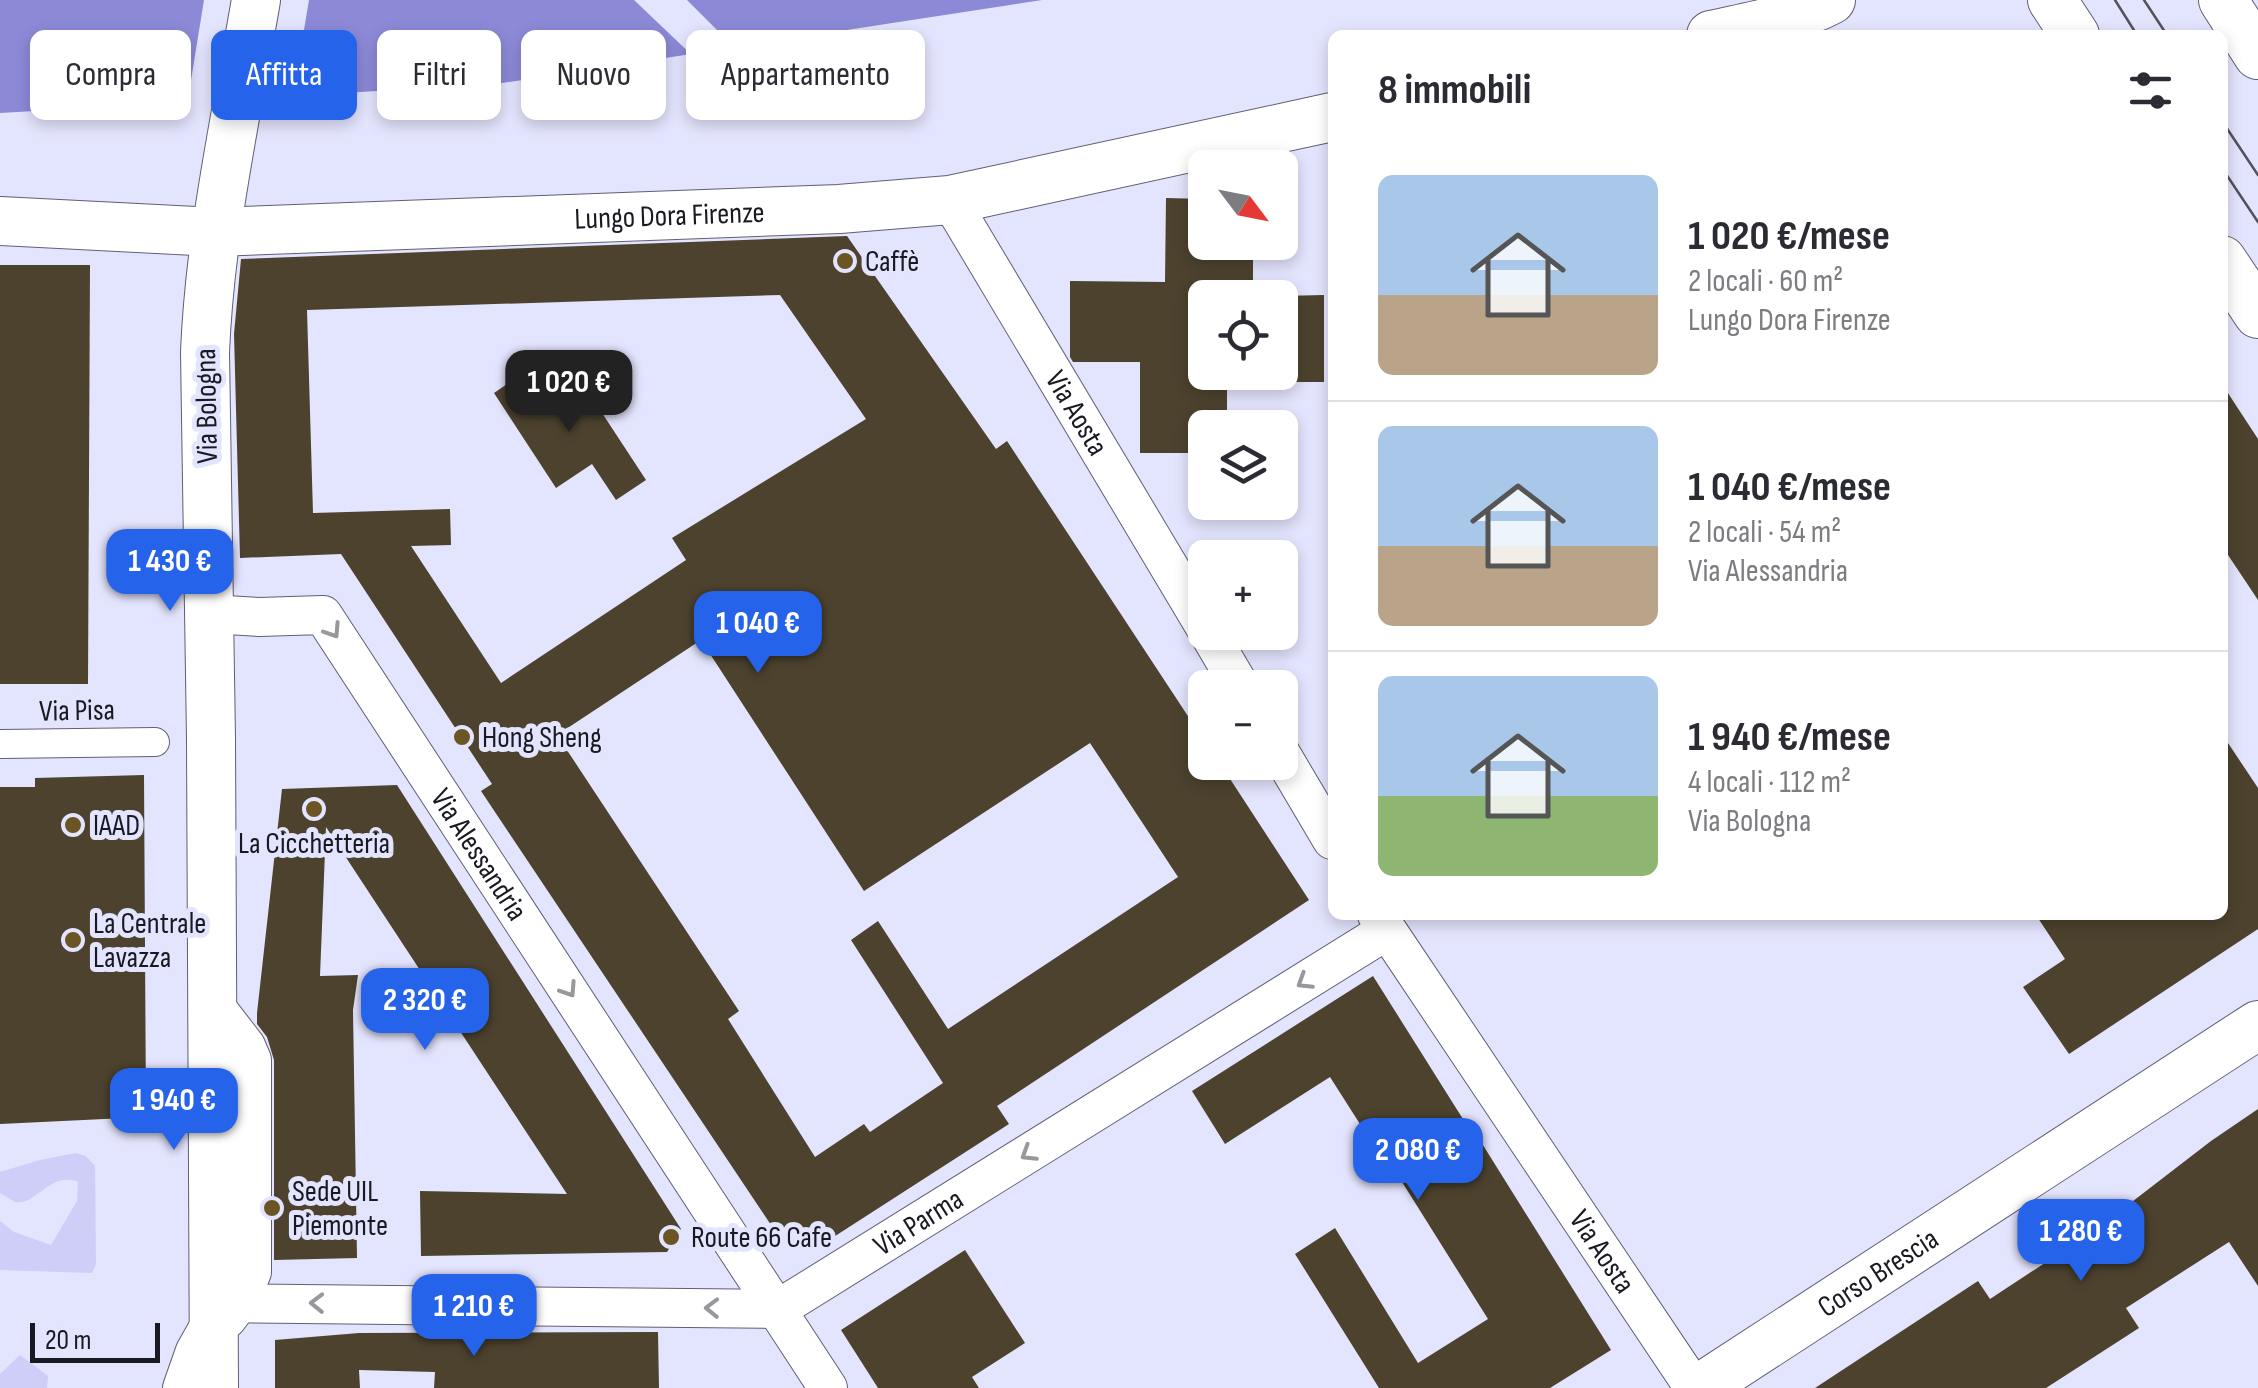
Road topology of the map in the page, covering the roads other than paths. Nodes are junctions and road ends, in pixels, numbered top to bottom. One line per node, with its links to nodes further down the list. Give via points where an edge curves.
1 (256, 0): 11 (street, Via Bologna)
2 (1831, 0): 5 (street)
3 (2052, 0): 6 (street)
4 (2223, 0): 7 (street)
5 (1731, 30)
6 (2072, 30)
7 (2258, 55)
8 (1328, 118): 9 (street, Lungo Dora Firenze)
9 (950, 200): 11 (street, Lungo Dora Firenze); 14 (street, Via Aosta)
10 (0, 221): 11 (street, Lungo Dora Firenze)
11 (215, 232): 15 (street, Via Bologna, via 205,352)
12 (2228, 269): 13 (street)
13 (2258, 314)
14 (1188, 598)
15 (209, 614): 22 (street, Via Alessandria, one-way to 22, via 323,616); 23 (street, Via Bologna)
16 (156, 742): 17 (street, Via Pisa)
17 (0, 744)
18 (1297, 780): 19 (street)
19 (1328, 833)
20 (1382, 923): 22 (street, Via Parma, one-way to 22); 27 (street, Via Aosta)
21 (2258, 1025): 27 (street, Corso Brescia)
22 (778, 1309): 23 (street, one-way to 23); 26 (street, Via Alessandria)
23 (219, 1316): 24 (street, Via Bologna, via 195,1351); 25 (street, Via Bologna)
24 (182, 1388)
25 (214, 1388)
26 (828, 1388)
27 (1697, 1388)

